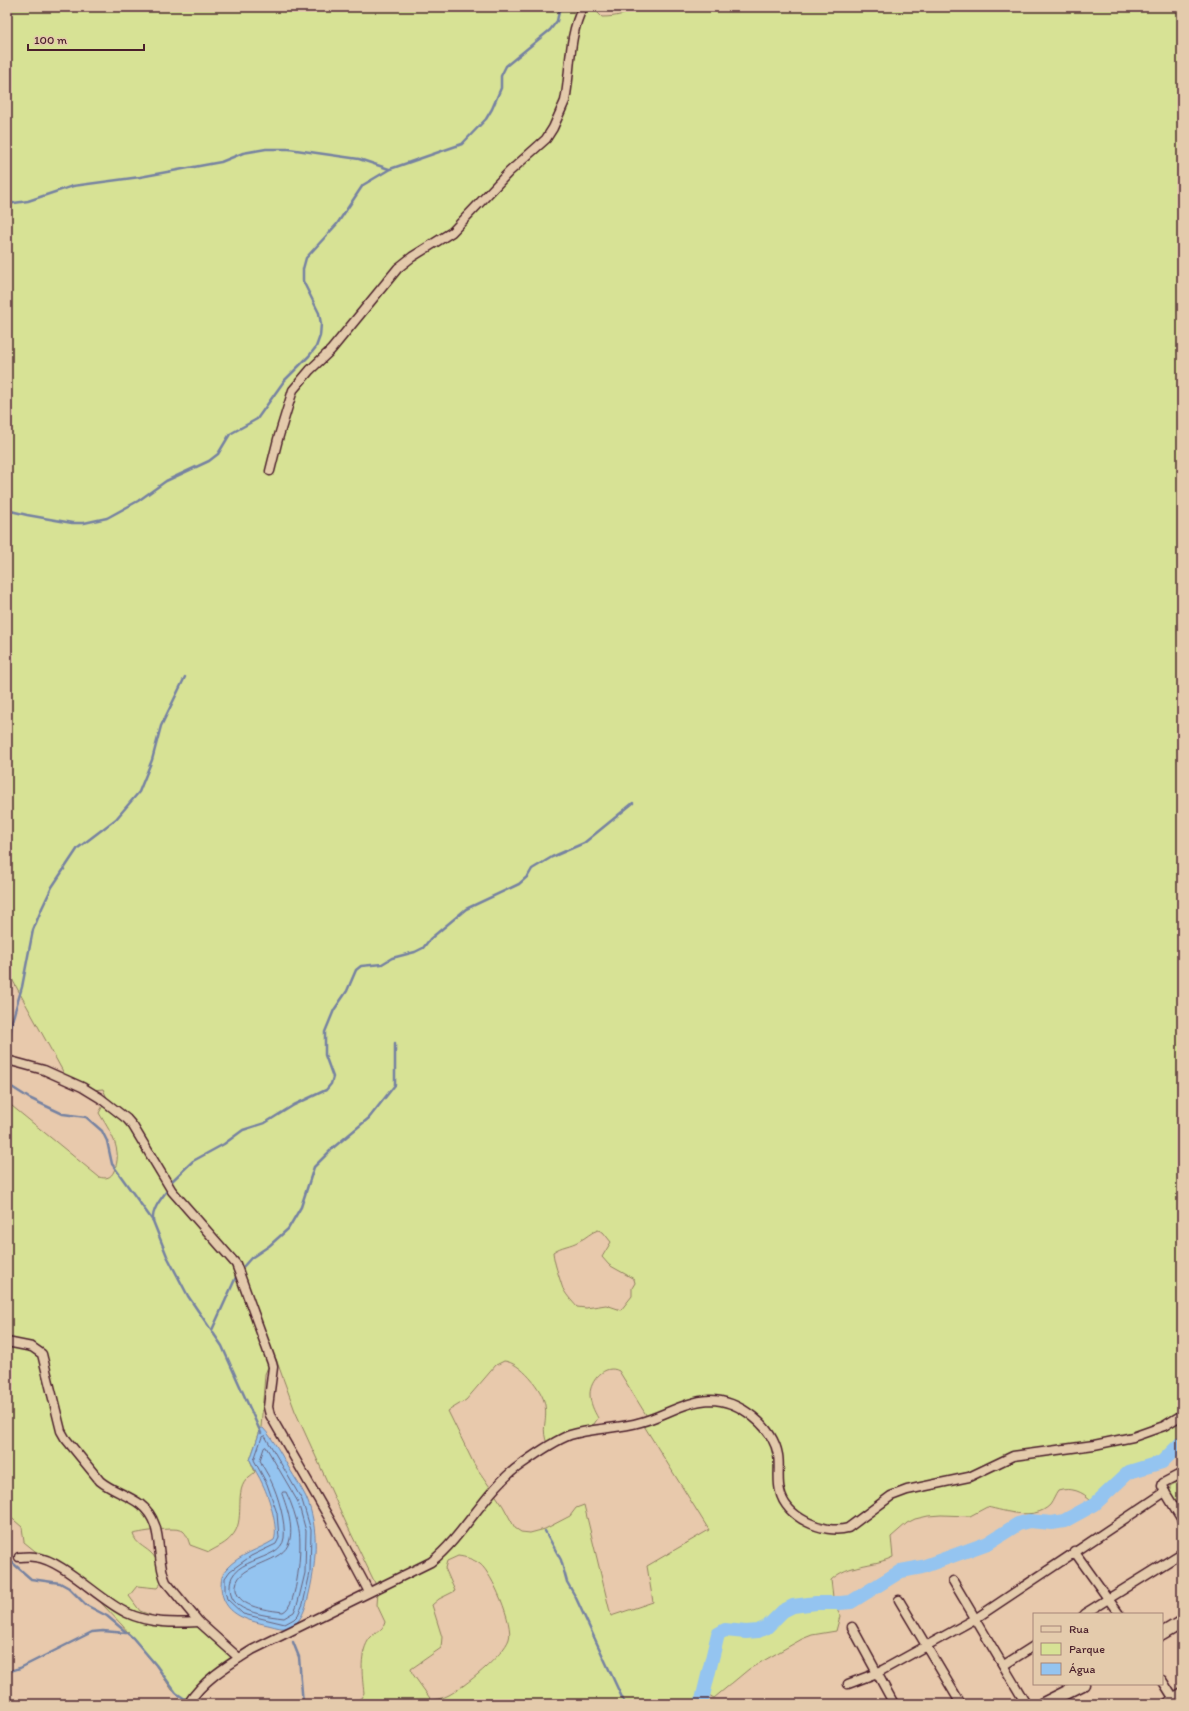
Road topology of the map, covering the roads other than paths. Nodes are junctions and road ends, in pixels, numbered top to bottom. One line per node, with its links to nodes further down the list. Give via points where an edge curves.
1 (583, 7): 2 (street, via 573,34 565,101 549,135 509,172 452,232 398,268 331,350 299,382 285,413)
2 (270, 471)
3 (7, 1060): 13 (street, via 44,1070 82,1087 121,1113 133,1126 172,1191 236,1264 272,1363 268,1407 270,1415)
4 (7, 1342): 19 (street, via 32,1347 42,1354 59,1424 65,1438 105,1486 140,1503 150,1515 156,1526 162,1575)
5 (1182, 1415): 13 (street, via 1164,1426 1133,1437 1013,1456 968,1477 907,1490 891,1496 848,1528 836,1530 806,1521 787,1506 779,1490 776,1446 764,1427 733,1405 721,1401 699,1401 642,1422 619,1428 577,1433 562,1439 513,1470 446,1549 431,1562)
6 (1182, 1473): 7 (street, via 1163,1483)
7 (1165, 1492): 8 (street); 9 (street)
8 (1182, 1520)
9 (1074, 1551): 14 (street); 18 (street)
10 (1182, 1553): 14 (street)
11 (19, 1557): 19 (street, via 34,1556 59,1566 101,1598 135,1616 170,1623)
12 (953, 1581): 18 (street)
13 (369, 1592): 25 (street)
14 (1109, 1598): 16 (street); 17 (street)
15 (898, 1600): 23 (street)
16 (1086, 1613)
17 (1119, 1613)
18 (975, 1619): 23 (street); 26 (street)
19 (199, 1622): 25 (street)
20 (1182, 1622): 22 (street)
21 (852, 1627): 27 (street)
22 (1163, 1633)
23 (926, 1646): 27 (street); 35 (street)
24 (1033, 1647): 26 (street)
25 (239, 1658): 33 (street, via 205,1682)
26 (1004, 1665): 36 (street)
27 (877, 1672): 29 (street); 34 (street)
28 (1163, 1682): 32 (street)
29 (848, 1684)
30 (1081, 1685): 37 (street)
31 (1182, 1693): 32 (street)
32 (1175, 1701): 38 (street)
33 (189, 1702)
34 (894, 1704)
35 (961, 1704)
36 (1026, 1704)
37 (1043, 1704)
38 (1165, 1704)

